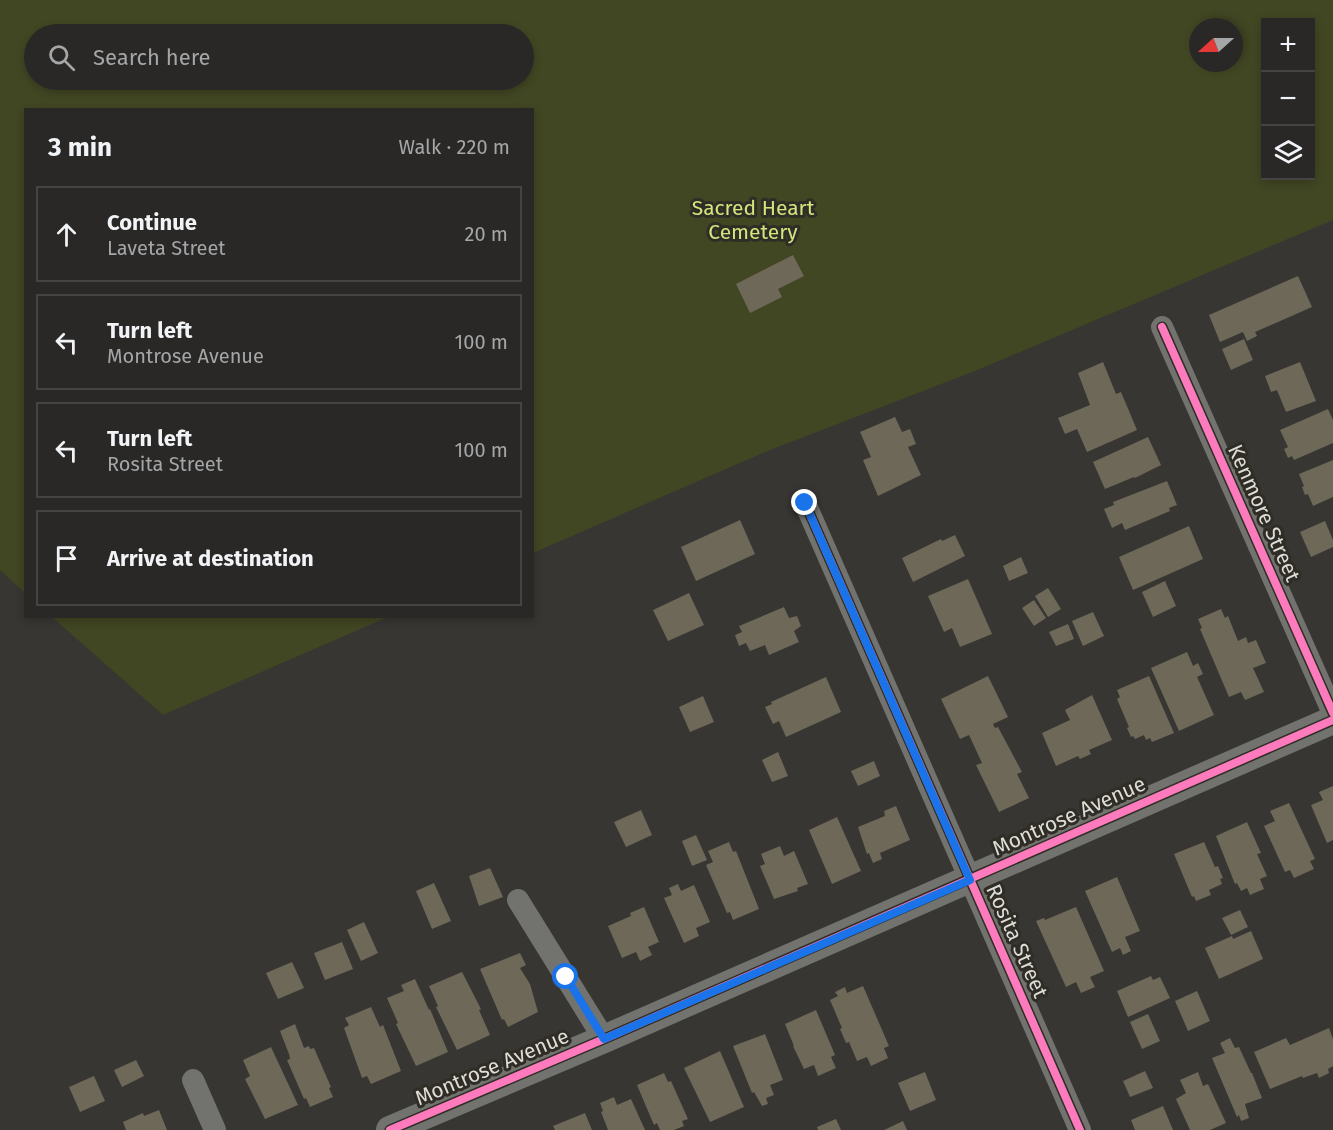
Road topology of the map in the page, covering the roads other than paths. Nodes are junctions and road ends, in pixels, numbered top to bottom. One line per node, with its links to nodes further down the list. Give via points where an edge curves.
1 (1162, 327): 3 (street, Kenmore Street)
2 (805, 503): 5 (street, Rosita Street)
3 (1333, 713)
4 (1333, 720): 5 (street, Montrose Avenue)
5 (970, 880): 7 (street, Montrose Avenue); 11 (street, Rosita Street)
6 (518, 900): 7 (street)
7 (604, 1039): 10 (street, Montrose Avenue)
8 (193, 1080): 9 (street)
9 (215, 1130)
10 (390, 1130)
11 (1080, 1130)

